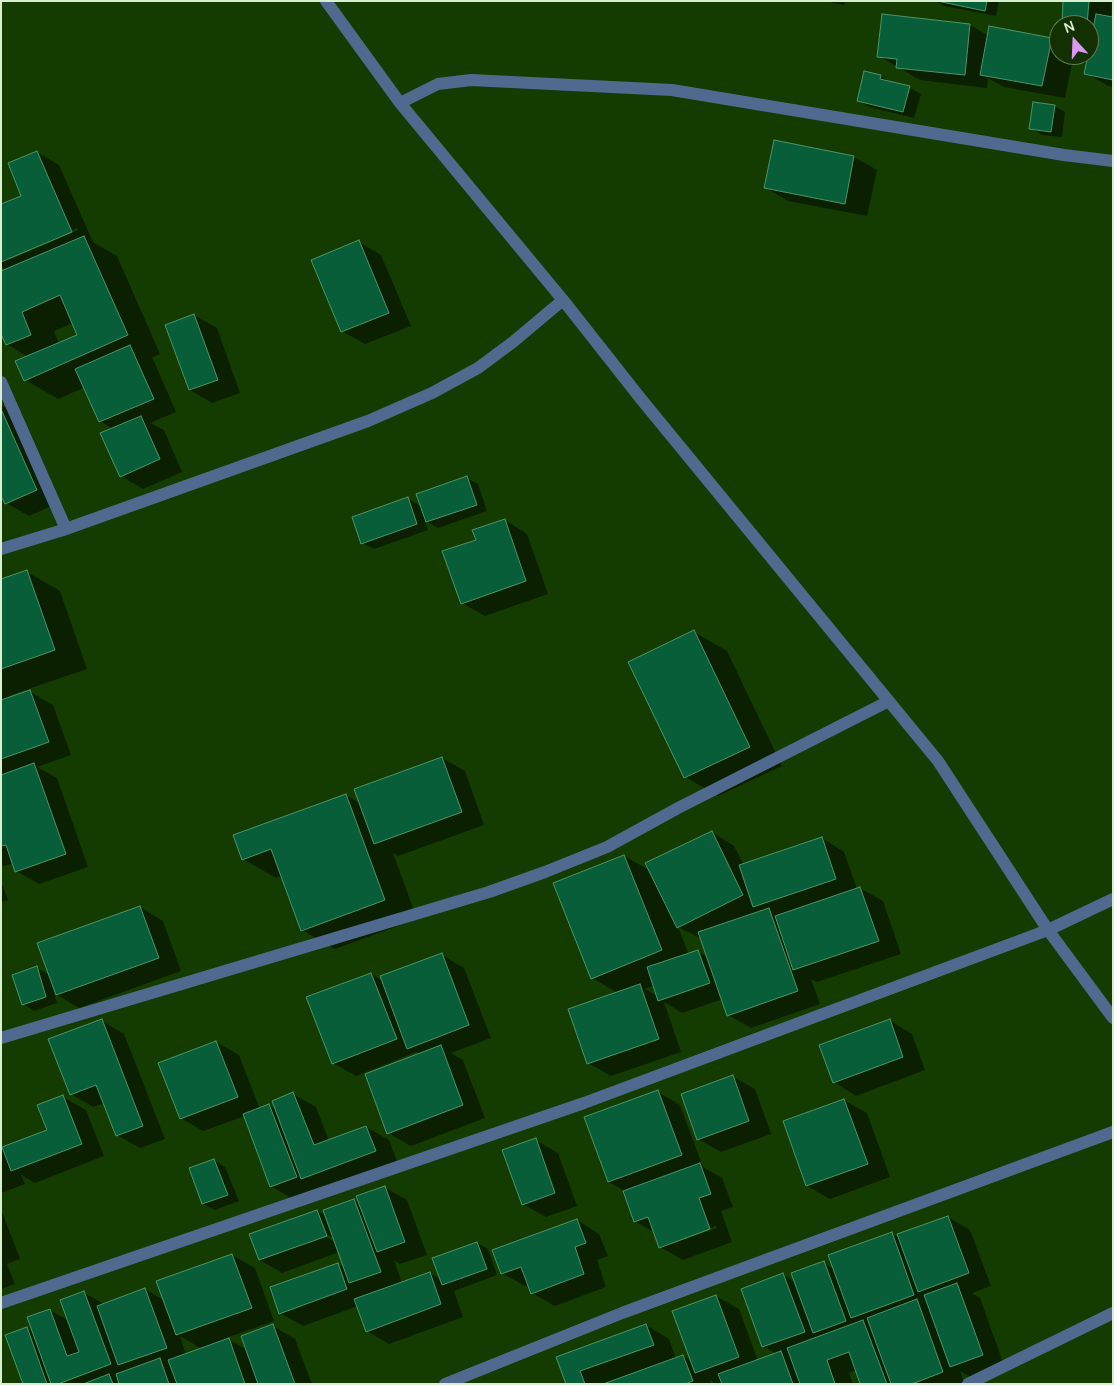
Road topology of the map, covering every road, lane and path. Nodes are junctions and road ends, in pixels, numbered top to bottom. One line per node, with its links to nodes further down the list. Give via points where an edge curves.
1 (326, 1): 2 (street)
2 (400, 103): 3 (street, via 438,84 471,80 672,90); 4 (street)
3 (1113, 161)
4 (563, 300): 6 (street, via 478,368 432,392 368,421); 8 (street)
5 (1, 382): 6 (street)
6 (66, 529): 7 (street)
7 (1, 549)
8 (888, 702): 10 (street, via 938,761); 12 (street, via 606,846 545,872 489,892)
9 (1113, 899): 10 (street)
10 (1048, 930): 11 (street); 14 (street, via 584,1103)
11 (1113, 1018)
12 (1, 1038)
13 (1113, 1132): 16 (street, via 622,1313)
14 (1, 1303)
15 (1113, 1313): 17 (street)
16 (445, 1384)
17 (968, 1384)

